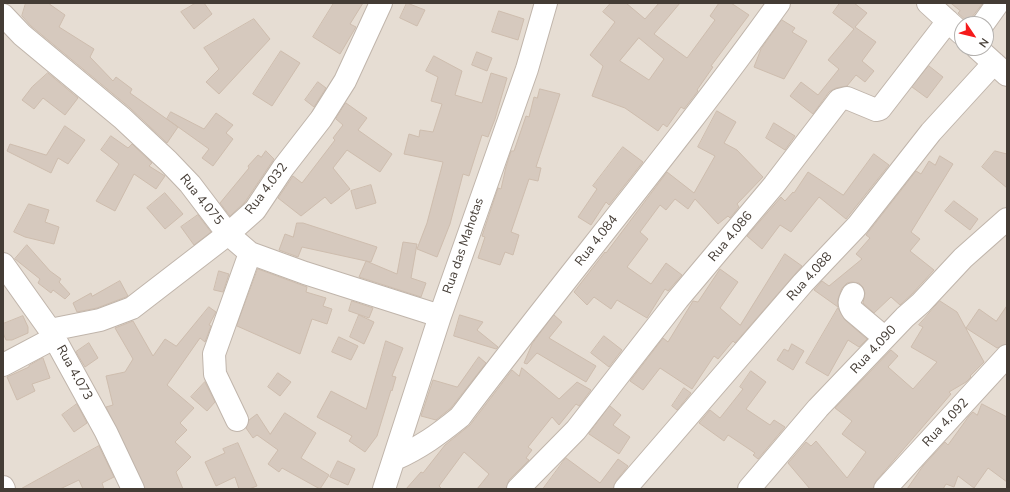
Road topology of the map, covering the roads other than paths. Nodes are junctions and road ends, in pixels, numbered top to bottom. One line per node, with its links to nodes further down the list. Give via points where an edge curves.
1 (381, 3): 13 (street, Rua 4.032, via 345,81 321,119 255,210)
2 (546, 3): 17 (street, Rua das Mahotas, via 527,69)
3 (779, 3): 23 (street, Rua 4.084, via 665,156 460,418 413,452)
4 (928, 3): 8 (street)
5 (998, 3): 7 (street)
6 (3, 15): 13 (street, Rua 4.075, via 22,35 111,108 168,161 190,184)
7 (989, 16)
8 (954, 26)
9 (954, 28): 26 (street, Rua 4.086, via 880,109 876,110 847,98 839,100 783,174 678,300 576,430)
10 (986, 56): 11 (street)
11 (1001, 70): 27 (street, Rua 4.088, via 931,132 858,225 803,283)
12 (1007, 219): 19 (street, Rua 4.090, via 963,258)
13 (228, 234): 14 (street, Rua 4.075); 18 (street, Rua 4.032, via 132,308)
14 (250, 253): 17 (street, Rua 4.075); 22 (street, via 214,354 216,374)
15 (3, 264): 18 (street, Rua 4.073)
16 (853, 294): 19 (street, via 849,301 853,311)
17 (440, 316): 23 (street, Rua das Mahotas)
18 (52, 334): 21 (street, Rua 4.032); 24 (street, Rua 4.073, via 106,432)
19 (886, 338): 28 (street, Rua 4.090, via 818,408)
20 (1007, 356): 29 (street, Rua 4.092)
21 (3, 365)
22 (237, 420)
23 (396, 458): 25 (street, Rua das Mahotas)
24 (133, 489)
25 (384, 489)
26 (518, 489)
27 (625, 489)
28 (749, 489)
29 (885, 489)

